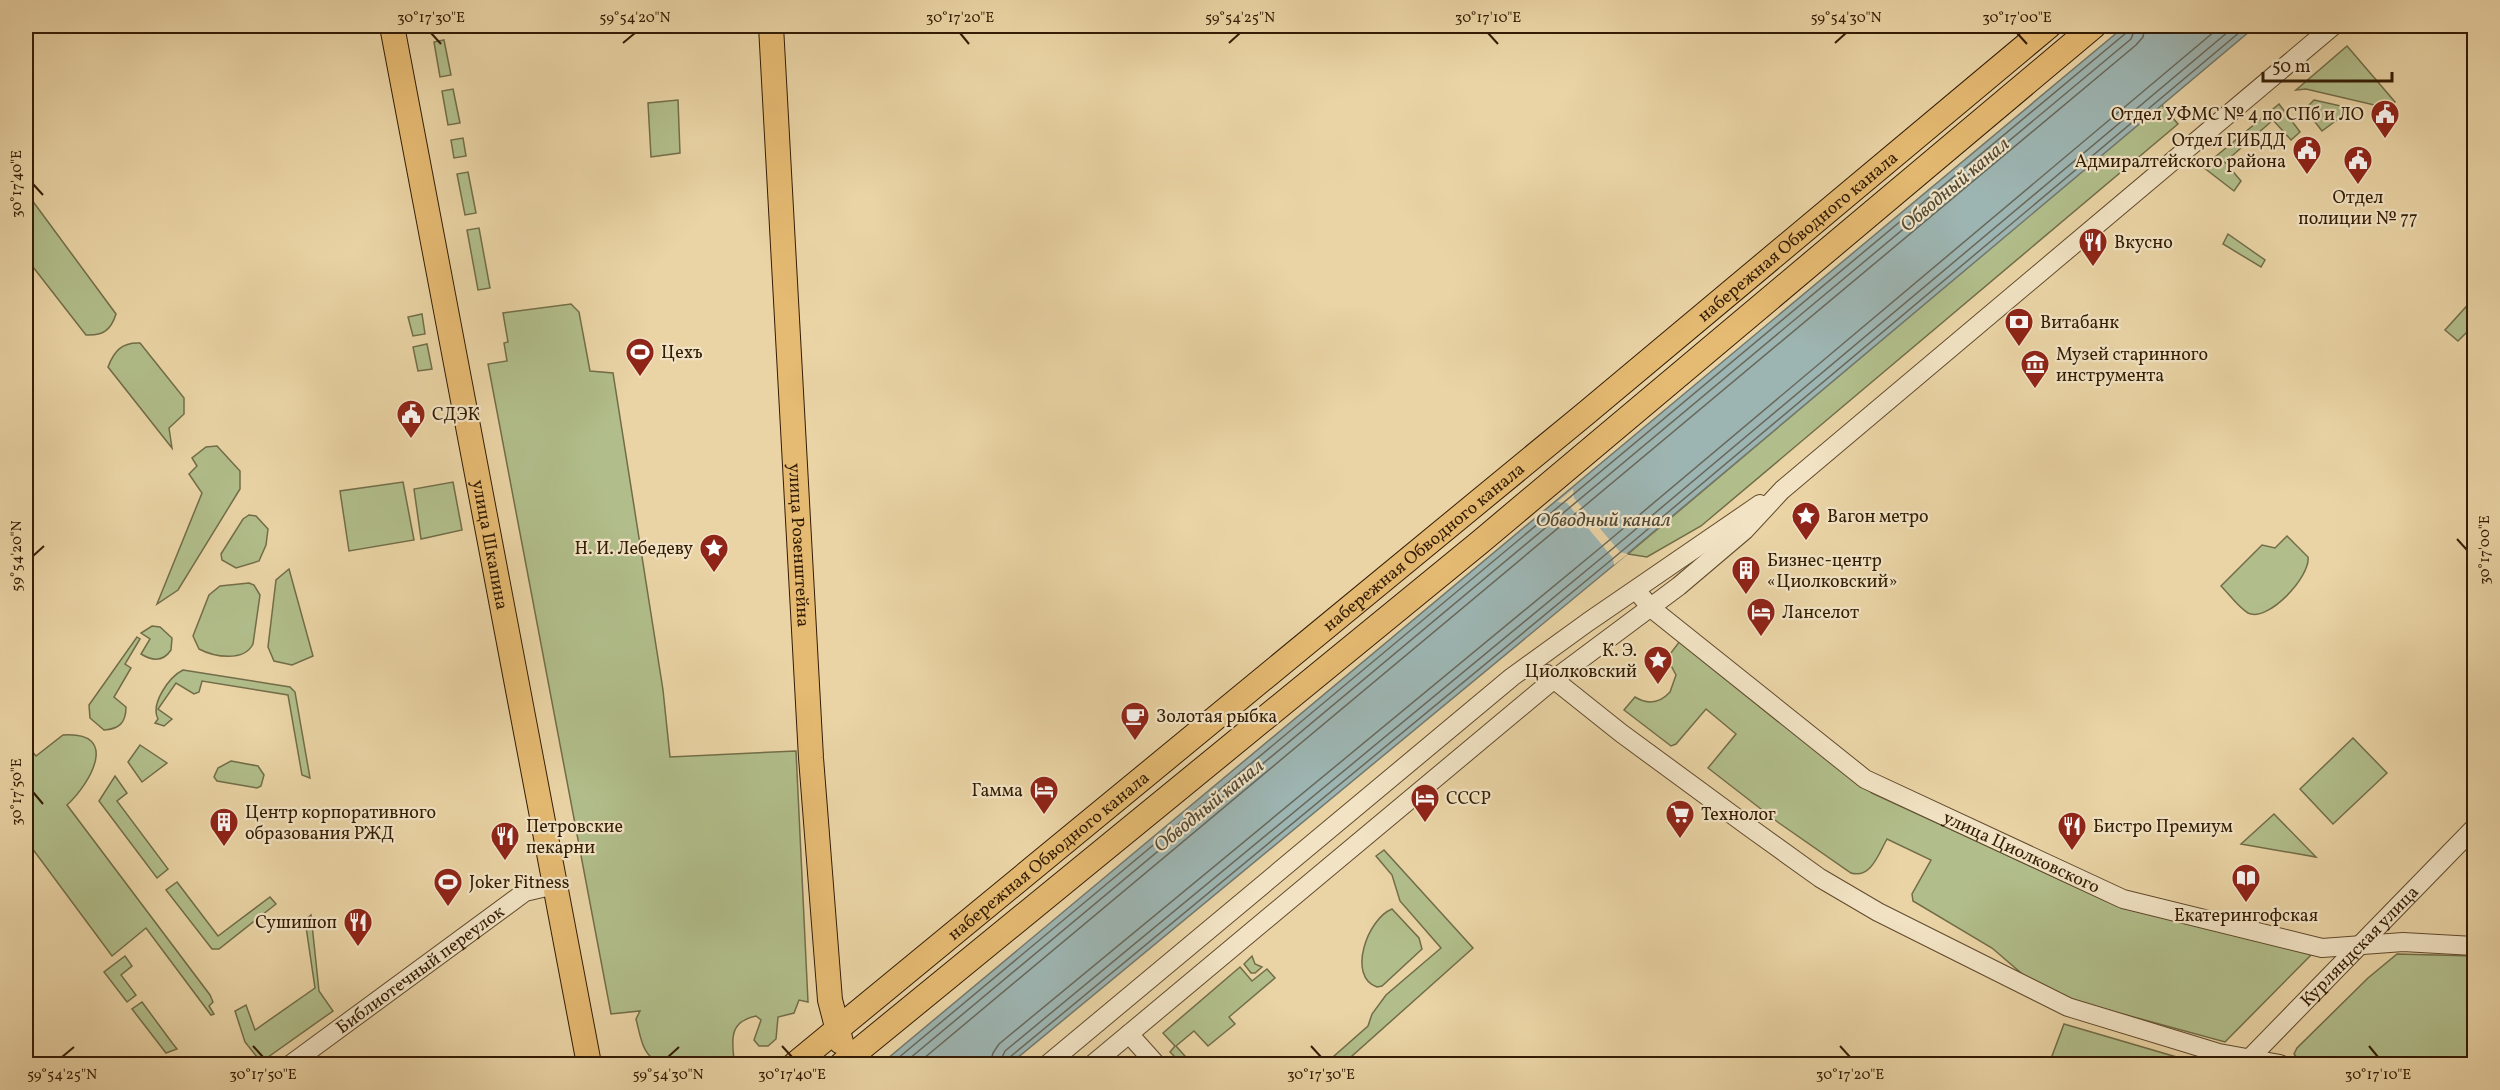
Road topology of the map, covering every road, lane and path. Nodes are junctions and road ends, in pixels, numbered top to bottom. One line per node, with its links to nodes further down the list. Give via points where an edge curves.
1 (392, 26): 12 (main road, улица Шкапина)
2 (771, 26): 15 (main road, улица Розенштейна, via 810,750 830,1000)
3 (2049, 26): 15 (main road, набережная Обводного канала)
4 (2094, 26): 18 (main road, набережная Обводного канала, via 1479,543)
5 (2332, 26): 6 (street)
6 (1782, 490): 7 (street); 8 (street, via 1745,530)
7 (1636, 590): 8 (street, улица Циолковского); 9 (street)
8 (1651, 608): 10 (street); 14 (street, улица Циолковского, via 1865,779 2123,899 2322,948)
9 (1534, 662): 10 (street); 22 (street)
10 (1553, 680): 16 (street); 17 (street, via 1820,878 1878,912 2068,1007)
11 (2475, 828): 14 (street, Курляндская улица)
12 (555, 885): 19 (street, Библиотечный переулок, via 525,892); 20 (main road, улица Шкапина)
13 (2475, 946): 14 (street, улица Циолковского, via 2403,942)
14 (2360, 947): 17 (street, Курляндская улица)
15 (838, 1029): 18 (main road, улица Розенштейна); 21 (main road, набережная Обводного канала)
16 (1129, 1034): 23 (street); 24 (street)
17 (2246, 1062): 25 (street)
18 (845, 1064)
19 (291, 1065)
20 (589, 1065)
21 (795, 1065)
22 (1048, 1065)
23 (1093, 1065)
24 (1156, 1065)
25 (2280, 1065)

